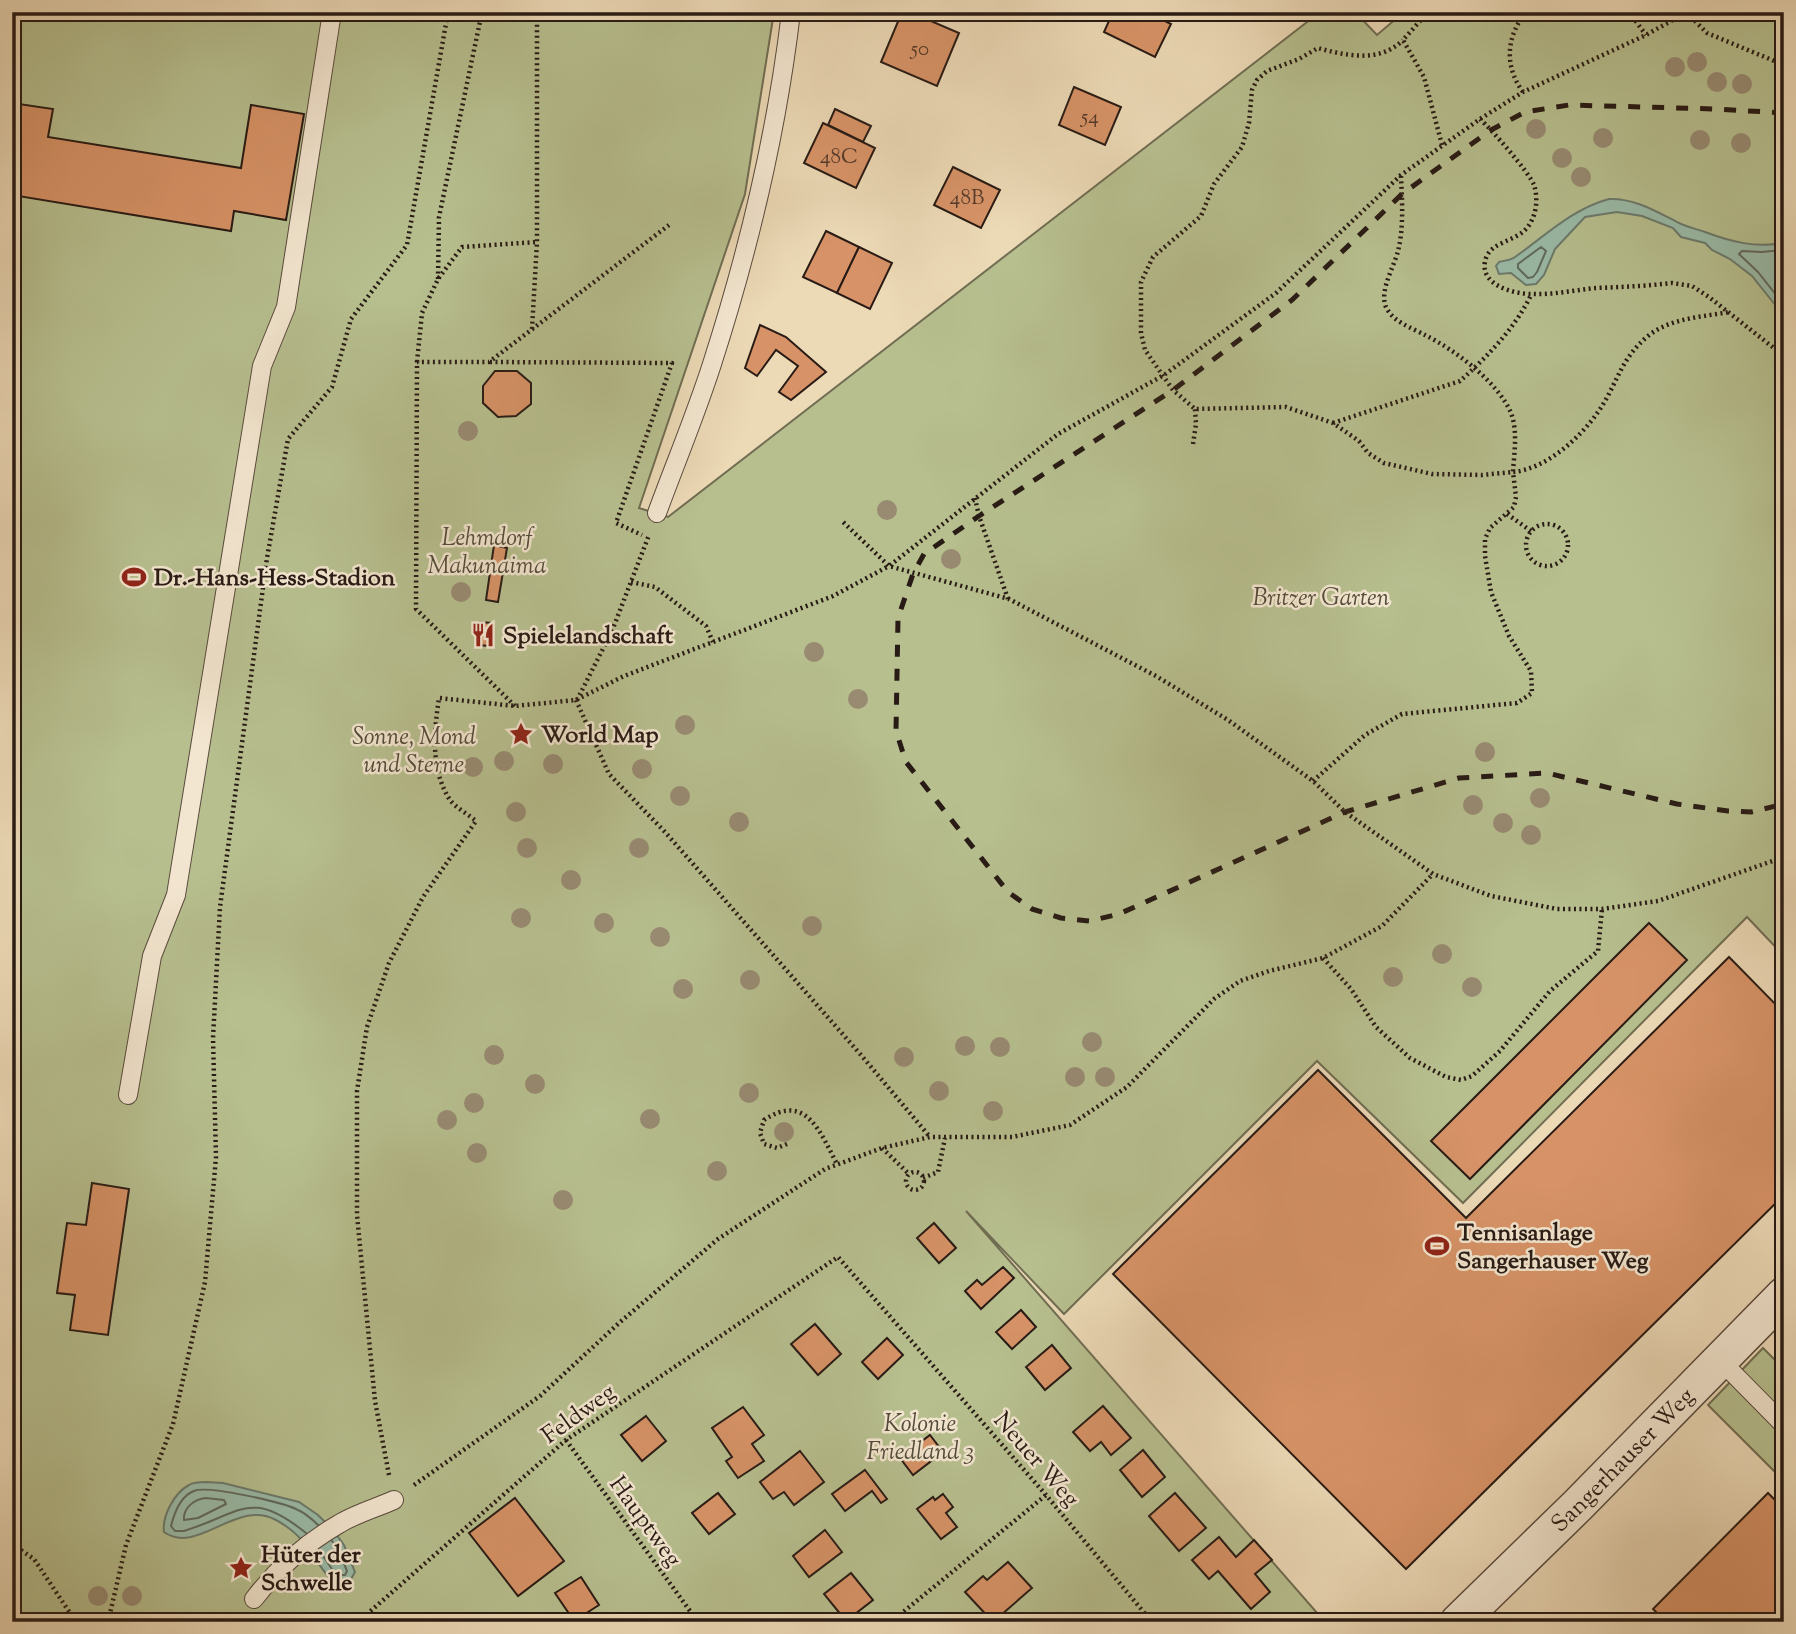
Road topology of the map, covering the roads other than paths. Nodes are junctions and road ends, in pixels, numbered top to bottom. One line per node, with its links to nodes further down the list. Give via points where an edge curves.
1 (332, 12): 4 (lane, via 286,307 262,366 176,895 152,956)
2 (791, 12): 3 (lane, via 777,114 753,222 712,366)
3 (657, 513)
4 (128, 1095)
5 (1784, 1295): 6 (street, Sangerhauser Weg)
6 (1719, 1359): 7 (lane); 10 (street, Sangerhauser Weg)
7 (1784, 1425)
8 (394, 1500): 9 (lane, via 340,1523 299,1552)
9 (254, 1599)
10 (1458, 1622)

